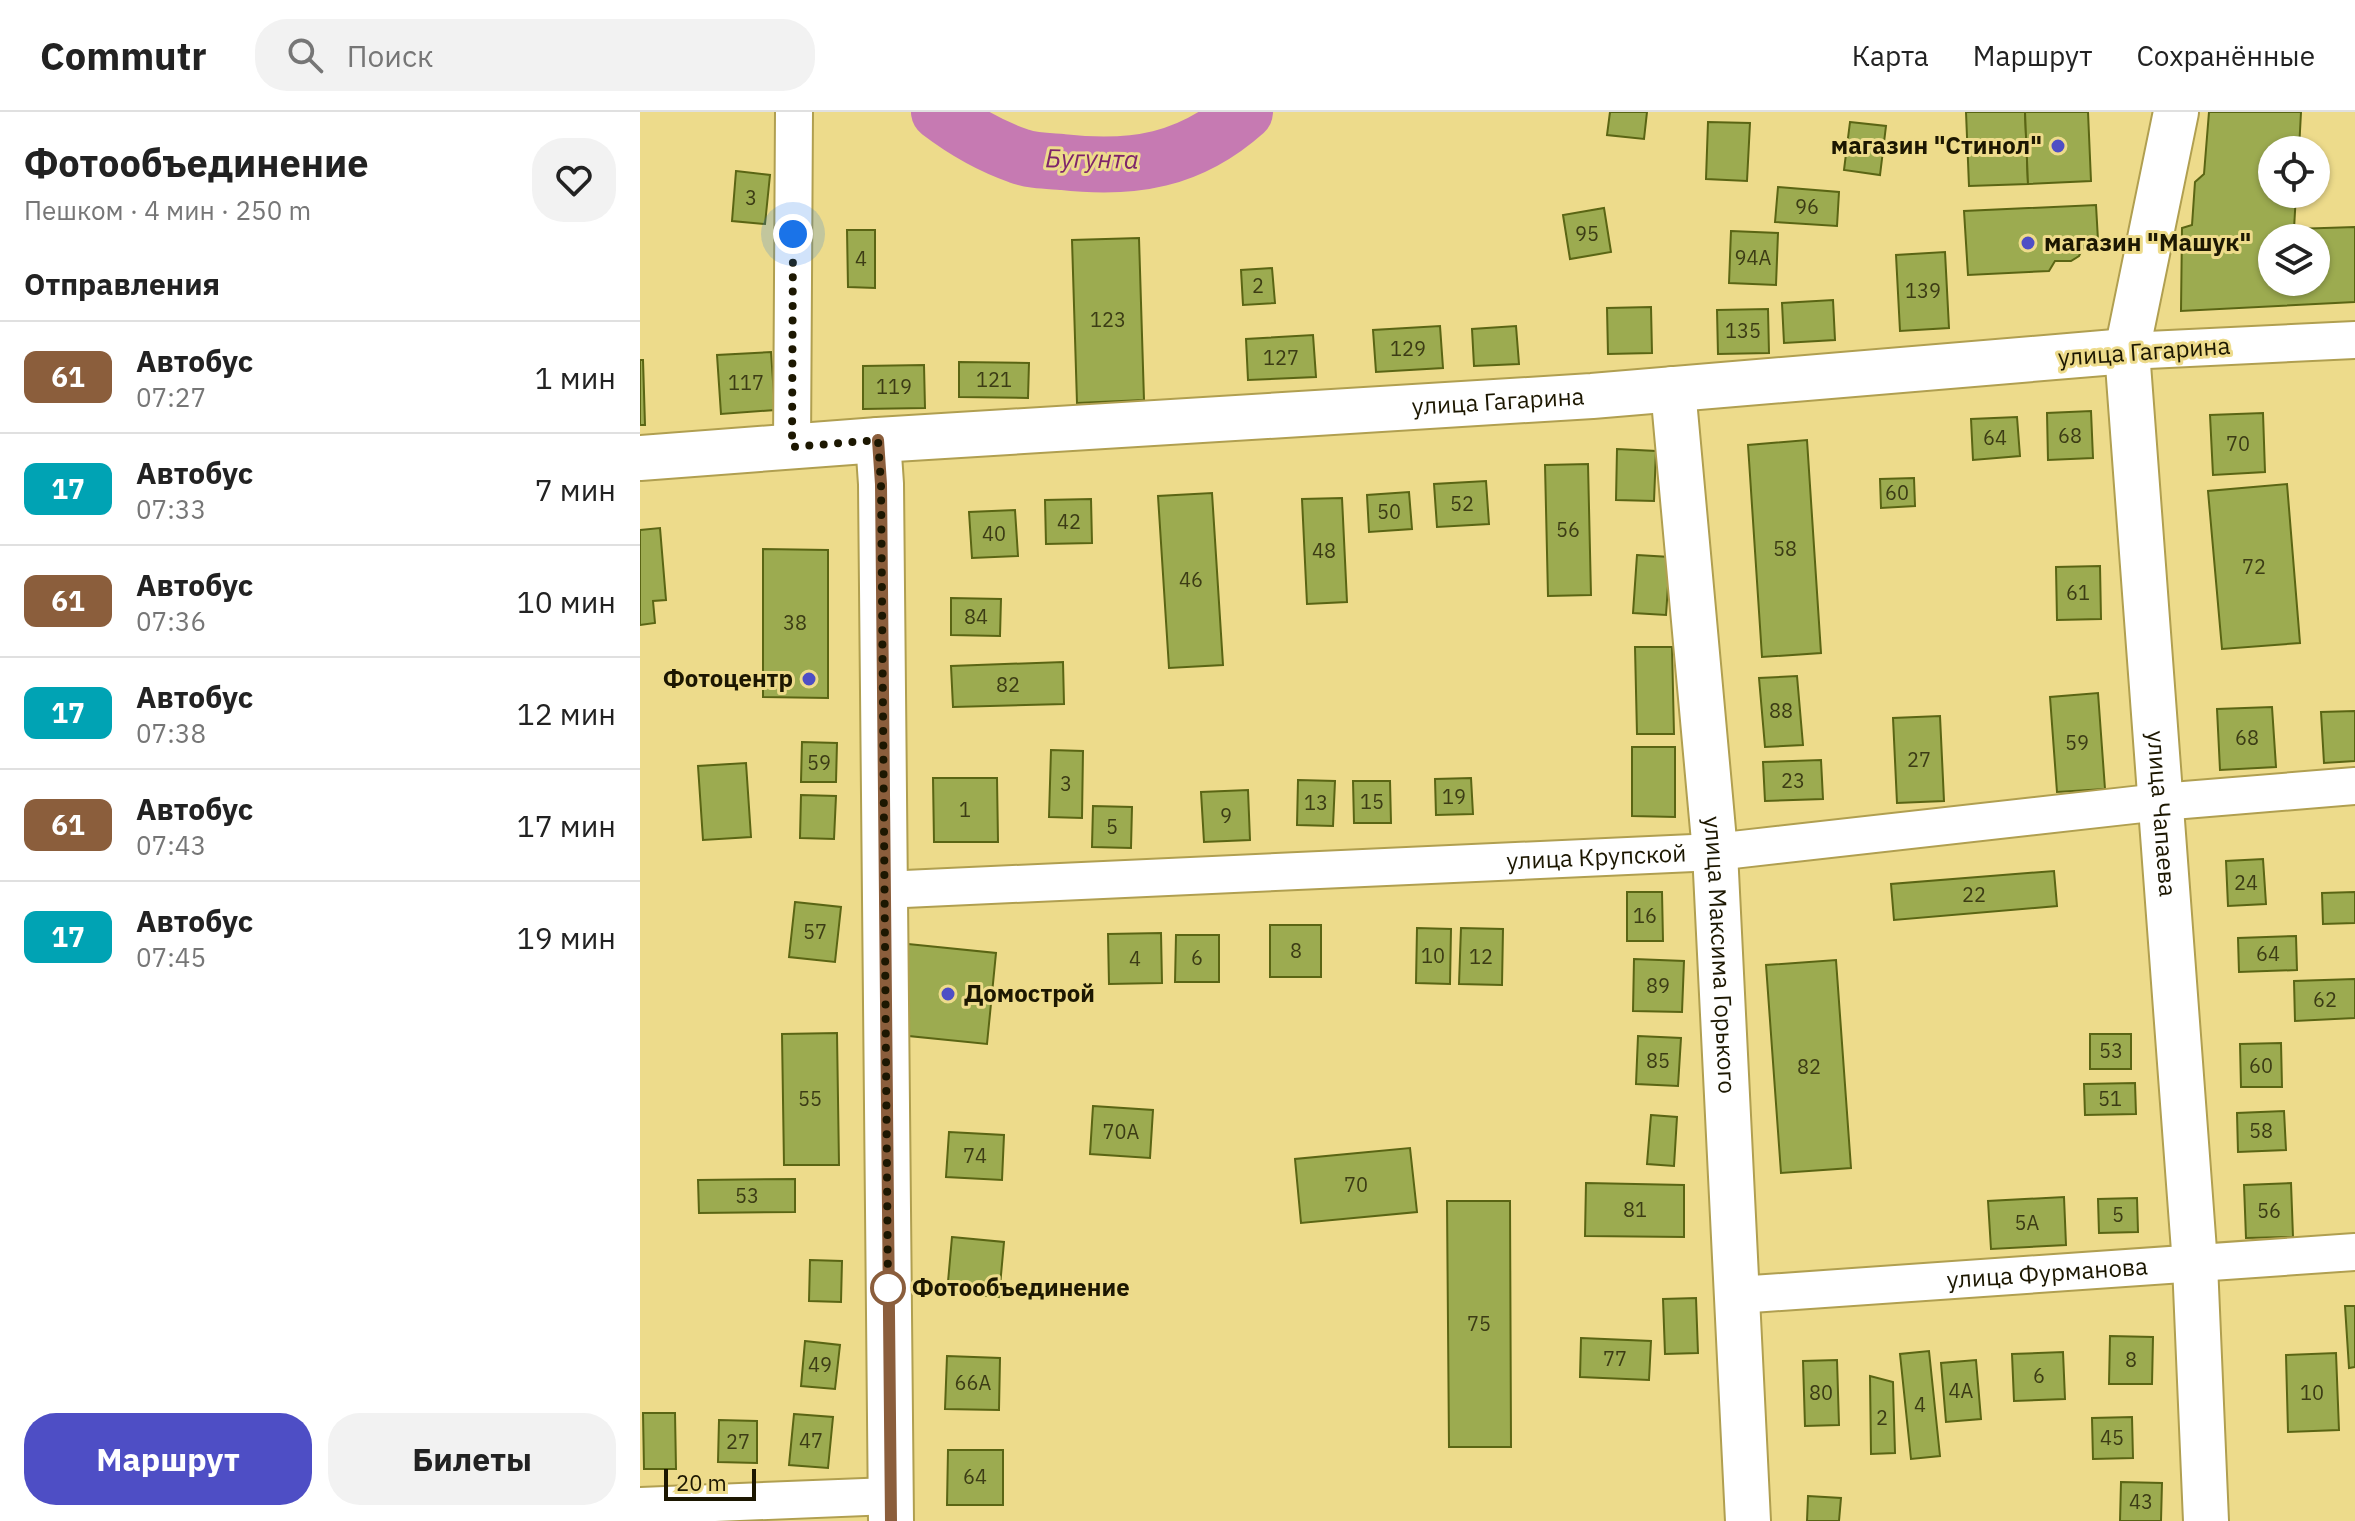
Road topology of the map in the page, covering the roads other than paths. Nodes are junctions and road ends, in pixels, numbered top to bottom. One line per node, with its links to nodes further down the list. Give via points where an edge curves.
1 (794, 112): 7 (street)
2 (2176, 112): 4 (street, улица Чапаева)
3 (2355, 340): 4 (street, улица Гагарина)
4 (2127, 351): 5 (street, улица Гагарина); 10 (street, улица Чапаева)
5 (1673, 389): 6 (street, улица Гагарина); 11 (street, улица Максима Горького)
6 (878, 440): 7 (street, улица Гагарина); 12 (street)
7 (792, 447): 8 (street, улица Гагарина)
8 (640, 458)
9 (2355, 786): 10 (street, улица Крупской)
10 (2160, 802): 11 (street, улица Крупской); 14 (street, улица Чапаева)
11 (1715, 852): 12 (street, улица Крупской); 15 (street, улица Максима Горького)
12 (883, 890): 17 (street)
13 (2355, 1252): 14 (street, улица Фурманова)
14 (2195, 1264): 15 (street, улица Фурманова); 19 (street, улица Чапаева)
15 (1738, 1295): 18 (street, улица Максима Горького)
16 (640, 1506): 17 (street)
17 (890, 1508)
18 (1748, 1521)
19 (2206, 1521)

